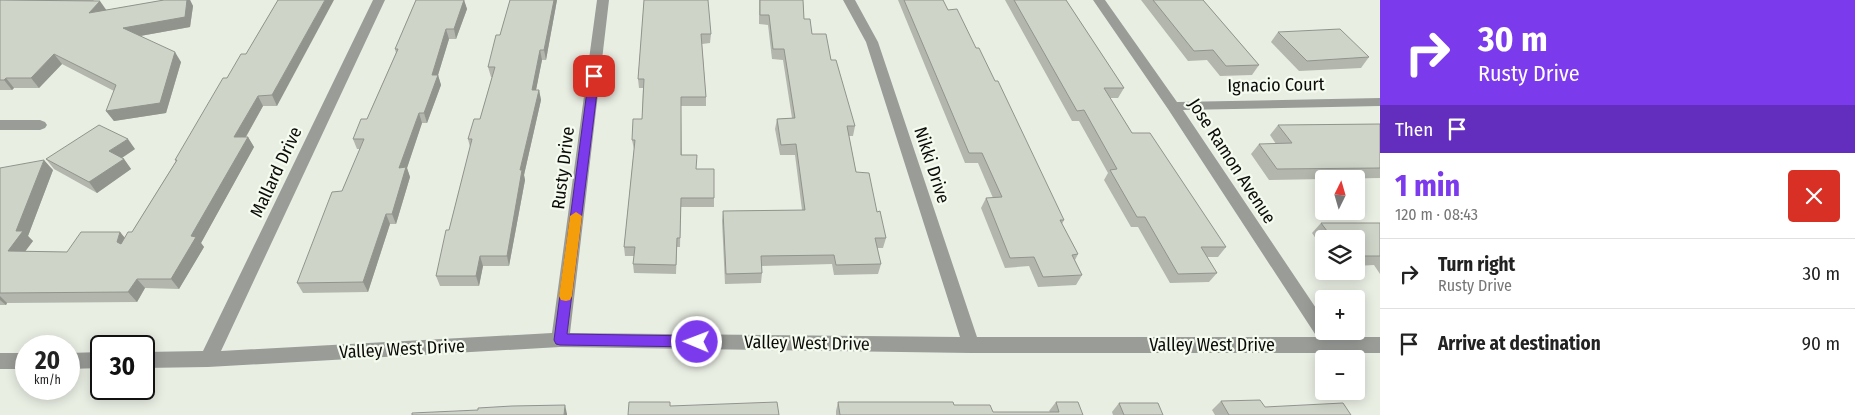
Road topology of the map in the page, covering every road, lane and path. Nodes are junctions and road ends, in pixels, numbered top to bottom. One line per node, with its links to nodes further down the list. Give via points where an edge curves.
1 (379, 0): 13 (street, Mallard Drive)
2 (603, 0): 9 (street, Rusty Drive)
3 (849, 0): 10 (street, Nikki Drive, via 872,42)
4 (1099, 0): 6 (street, Jose Ramon Avenue)
5 (1380, 102): 6 (street, Ignacio Court)
6 (1173, 106): 11 (street, Jose Ramon Avenue)
7 (0, 125): 8 (street)
8 (40, 125)
9 (560, 340): 10 (street, Valley West Drive); 13 (street, Valley West Drive)
10 (971, 345): 11 (street, Valley West Drive)
11 (1331, 345): 12 (street, Valley West Drive)
12 (1380, 345)
13 (208, 359): 14 (street, Valley West Drive)
14 (155, 360)
15 (0, 361): 16 (street)
16 (15, 361)

